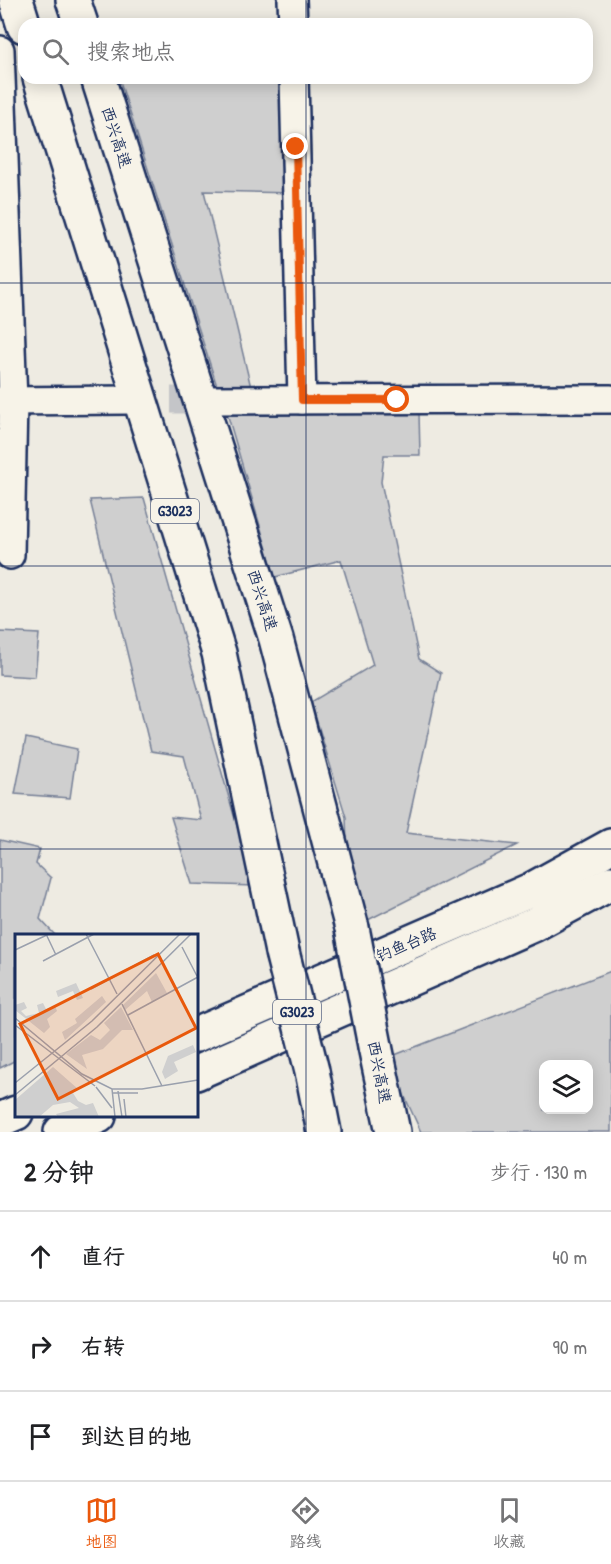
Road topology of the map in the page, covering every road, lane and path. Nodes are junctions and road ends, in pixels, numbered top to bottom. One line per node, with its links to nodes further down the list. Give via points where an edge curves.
1 (16, 0): 4 (main road)
2 (73, 0): 5 (main road)
3 (292, 0): 6 (street)
4 (22, 18)
5 (79, 18)
6 (293, 18)
7 (0, 50): 15 (street)
8 (42, 84): 25 (main road, G3023, bridge, via 219,653)
9 (100, 84): 26 (main road, 西兴高速, bridge, via 276,639 352,928)
10 (294, 84): 14 (street)
11 (611, 399): 14 (street)
12 (130, 400): 15 (street)
13 (212, 400): 14 (street)
14 (302, 400)
15 (7, 401): 16 (street)
16 (10, 555)
17 (611, 846): 19 (main road, 钓鱼台路, via 531,890)
18 (611, 883): 20 (main road, 钓鱼台路, via 535,924)
19 (198, 1034)
20 (198, 1071)
21 (15, 1113): 23 (main road)
22 (97, 1117): 24 (main road)
23 (0, 1120)
24 (61, 1132)
25 (324, 1132)
26 (393, 1132)

